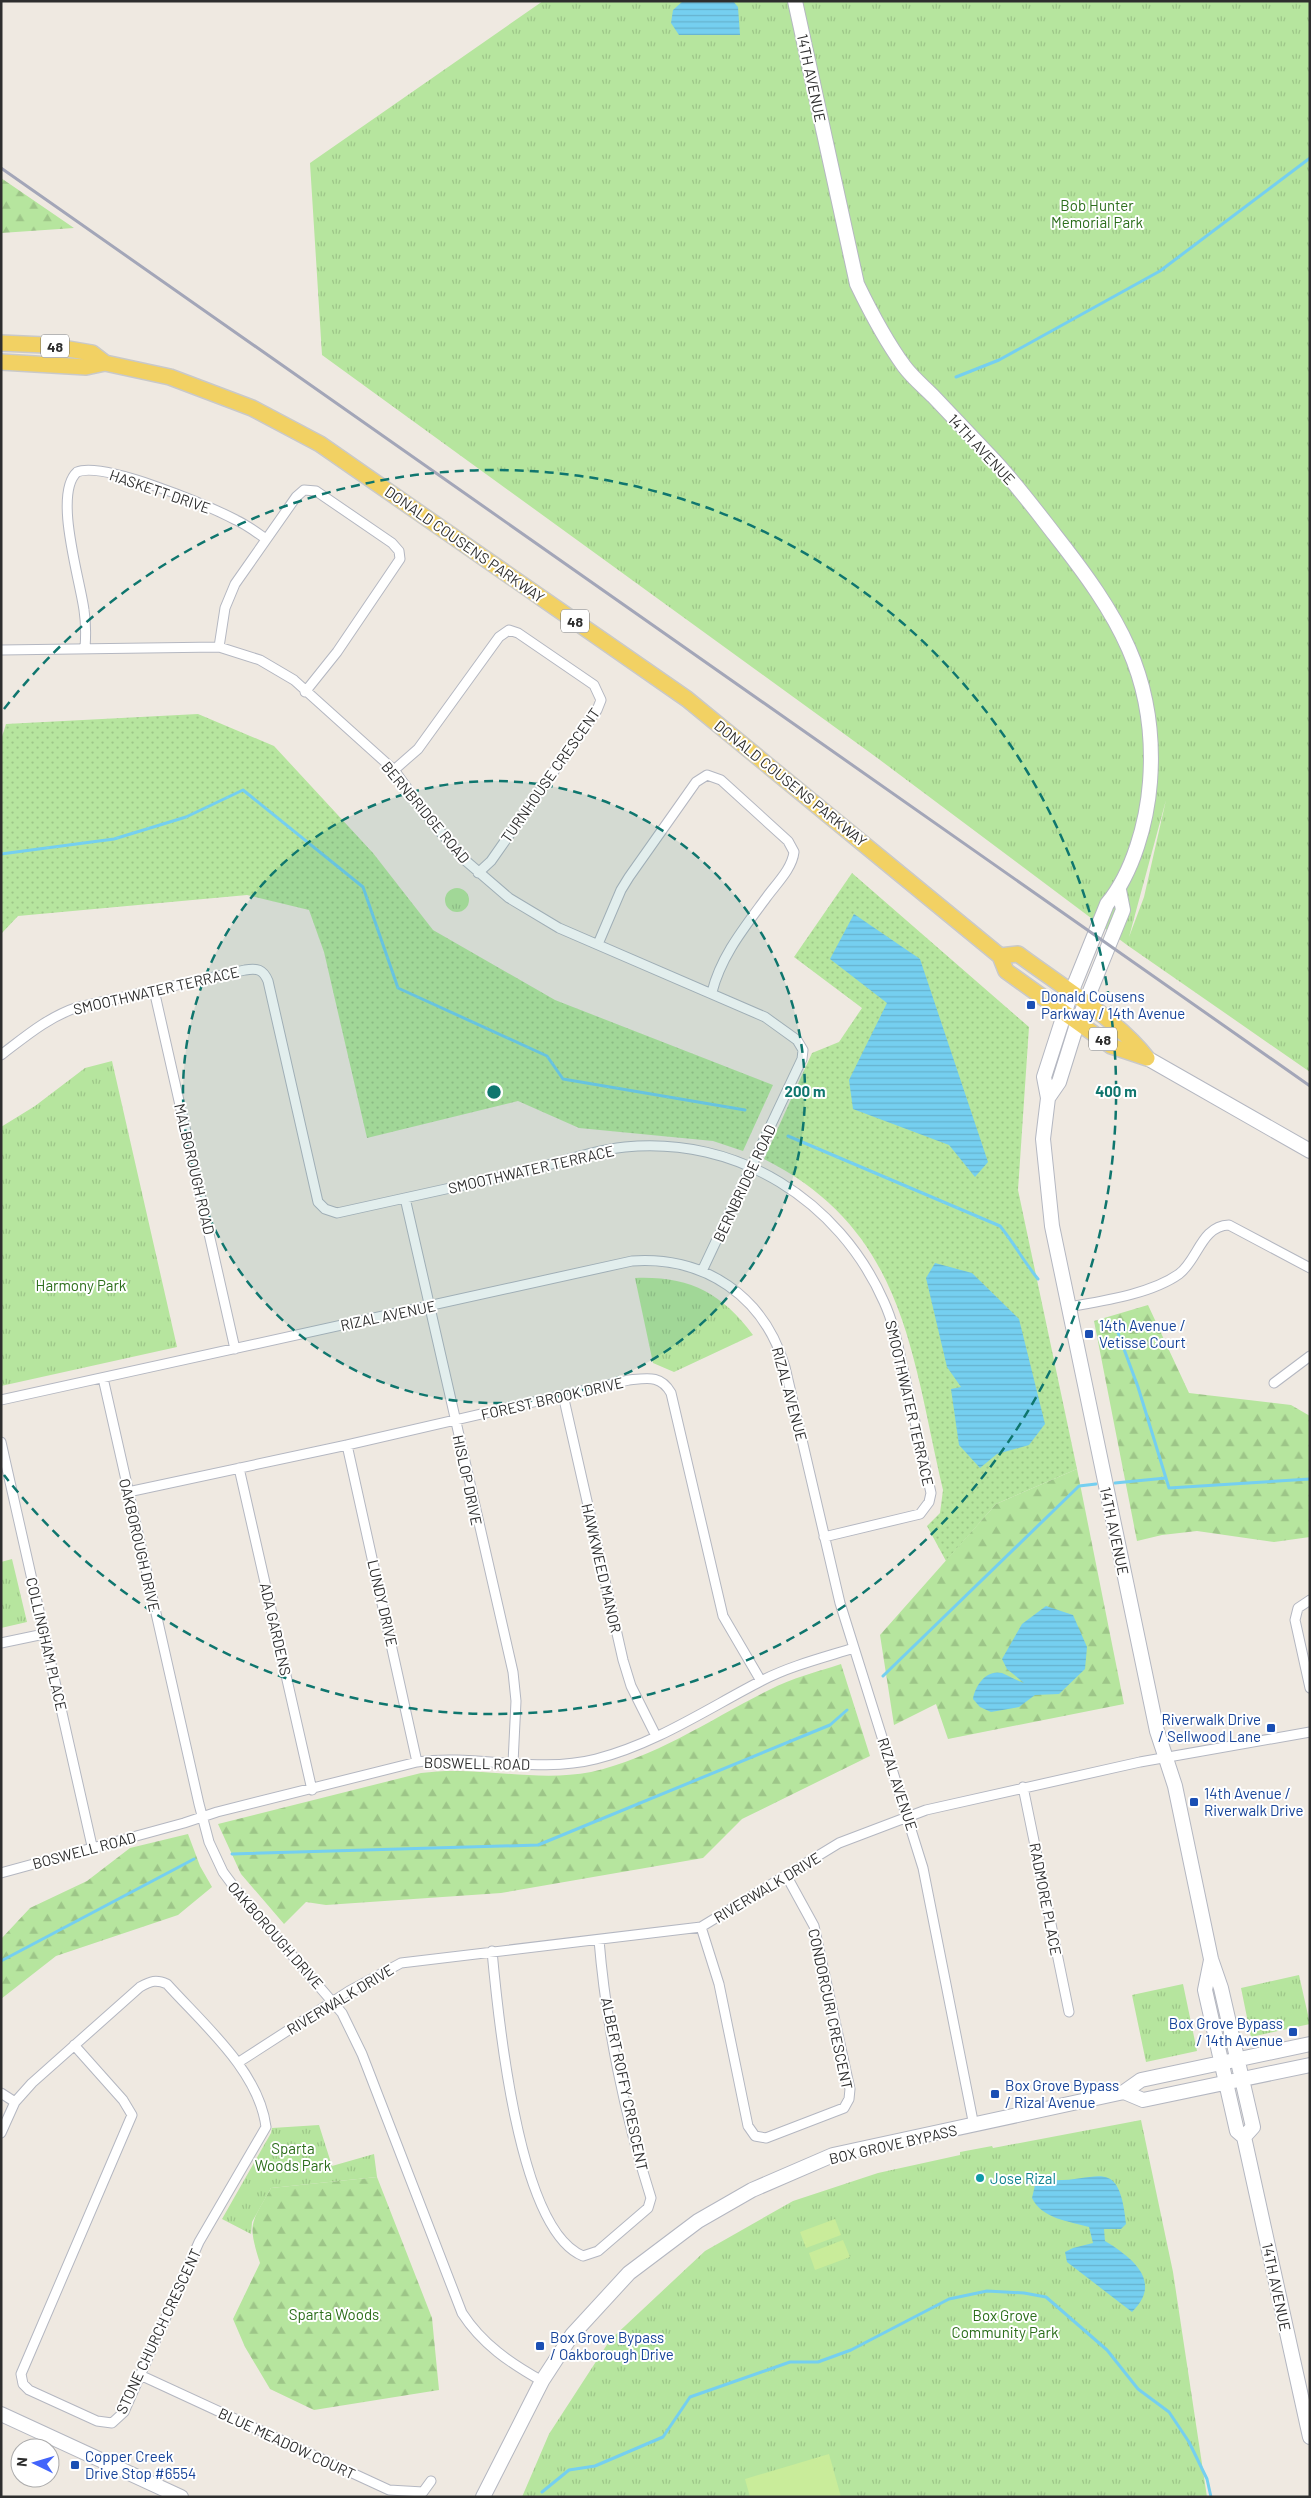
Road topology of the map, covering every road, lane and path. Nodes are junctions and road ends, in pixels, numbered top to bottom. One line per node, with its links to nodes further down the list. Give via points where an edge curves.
1 (795, 1): 12 (main road, 14TH AVENUE, via 857,284 876,324 905,367 1009,476 1084,570 1129,645 1150,722 1152,760 1149,799 1139,839)
2 (1, 343): 4 (main road, DONALD COUSENS PARKWAY / 48, via 45,344 92,353)
3 (1, 362): 4 (main road, DONALD COUSENS PARKWAY / 48, via 86,367)
4 (105, 363): 14 (main road, DONALD COUSENS PARKWAY / 48, via 170,376 252,408 320,444 688,699)
5 (266, 539): 6 (street, via 229,597); 7 (street, HASKETT DRIVE, via 238,521 170,492 99,471 77,472 69,485 67,506 84,609); 9 (street, via 296,497 304,490 316,491 399,551 400,559 394,571)
6 (219, 647): 7 (street, BERNBRIDGE ROAD); 9 (street, BERNBRIDGE ROAD, via 266,662 294,680)
7 (85, 648): 8 (street, BERNBRIDGE ROAD)
8 (1, 650)
9 (305, 692): 10 (street, BERNBRIDGE ROAD)
10 (394, 770): 11 (street, BERNBRIDGE ROAD, via 435,826); 11 (street, TURNHOUSE CRESCENT, via 418,749 499,637 509,630 518,632 594,685 601,700 598,710 491,861)
11 (478, 873): 13 (street, BERNBRIDGE ROAD, via 529,911)
12 (1119, 890): 17 (main road, 14TH AVENUE, via 1107,904); 18 (main road, 14TH AVENUE, via 1123,910)
13 (598, 944): 16 (street, BERNBRIDGE ROAD); 16 (street, via 629,877 696,782 707,775 714,777 788,841 794,850 788,868 730,948)
14 (1000, 956): 17 (main road, DONALD COUSENS PARKWAY / 48, via 1018,954); 19 (main road, DONALD COUSENS PARKWAY / 48, via 1006,971)
15 (154, 990): 21 (street, SMOOTHWATER TERRACE, via 65,1011 41,1024); 26 (street, SMOOTHWATER TERRACE, via 245,970 259,969 264,973 318,1202 325,1210 337,1213); 31 (street, MALBOROUGH ROAD)
16 (712, 992): 25 (street, BERNBRIDGE ROAD, via 774,1022 797,1040 803,1050 802,1059)
17 (1071, 993): 18 (main road, DONALD COUSENS PARKWAY / 48); 19 (main road, 14TH AVENUE)
18 (1085, 1003): 20 (main road, 14TH AVENUE); 22 (main road, DONALD COUSENS PARKWAY / 48, via 1136,1044)
19 (1064, 1011): 20 (main road, DONALD COUSENS PARKWAY / 48); 23 (main road, 14TH AVENUE, via 1044,1077)
20 (1078, 1021): 22 (main road, DONALD COUSENS PARKWAY / 48, via 1111,1046); 23 (main road, 14TH AVENUE, via 1059,1082)
21 (1, 1055)
22 (1146, 1058): 24 (main road, DONALD COUSENS PARKWAY / 48)
23 (1048, 1098): 30 (main road, 14TH AVENUE, via 1043,1139 1052,1226)
24 (1310, 1151)
25 (751, 1168): 26 (street, SMOOTHWATER TERRACE, via 709,1152 667,1146 624,1147); 28 (street, BERNBRIDGE ROAD); 42 (street, SMOOTHWATER TERRACE, via 777,1179 812,1204 848,1240 873,1277 894,1326 931,1493 920,1514)
26 (405, 1198): 29 (street, HISLOP DRIVE)
27 (1310, 1268): 30 (street, via 1229,1225 1220,1225 1211,1230 1182,1272 1170,1280)
28 (702, 1271): 29 (street, RIZAL AVENUE, via 666,1261 632,1261); 42 (street, RIZAL AVENUE, via 730,1286 750,1304 766,1324 779,1349)
29 (429, 1306): 31 (street, RIZAL AVENUE); 37 (street, HISLOP DRIVE)
30 (1069, 1308): 51 (main road, 14TH AVENUE, via 1157,1731)
31 (234, 1349): 33 (street, RIZAL AVENUE)
32 (1310, 1356): 34 (street)
33 (103, 1378): 36 (street, RIZAL AVENUE); 41 (street, OAKBOROUGH DRIVE)
34 (1274, 1383)
35 (563, 1395): 37 (street, FOREST BROOK DRIVE); 47 (street, FOREST BROOK DRIVE, via 651,1377 668,1386 722,1616); 50 (street, HAWKWEED MANOR, via 626,1673)
36 (1, 1400)
37 (455, 1420): 39 (street, FOREST BROOK DRIVE); 53 (street, HISLOP DRIVE, via 513,1672 516,1701)
38 (1, 1442): 44 (street, COLLINGHAM PLACE)
39 (347, 1445): 40 (street, FOREST BROOK DRIVE); 52 (street, LUNDY DRIVE)
40 (239, 1468): 41 (street, FOREST BROOK DRIVE); 55 (street, ADA GARDENS)
41 (128, 1492): 56 (street, OAKBOROUGH DRIVE)
42 (824, 1537): 46 (street, RIZAL AVENUE)
43 (1310, 1600): 48 (street, via 1298,1608 1295,1620)
44 (44, 1634): 45 (street); 58 (street, COLLINGHAM PLACE)
45 (1, 1643)
46 (854, 1648): 47 (street, BOSWELL ROAD); 57 (street, RIZAL AVENUE)
47 (761, 1681): 50 (street, BOSWELL ROAD)
48 (1310, 1688)
49 (1310, 1732): 51 (street, RIVERWALK DRIVE)
50 (656, 1736): 53 (street, BOSWELL ROAD, via 594,1759 555,1764)
51 (1166, 1758): 54 (street, RIVERWALK DRIVE); 64 (main road, 14TH AVENUE, via 1175,1786)
52 (417, 1762): 53 (street, BOSWELL ROAD); 55 (street, BOSWELL ROAD)
53 (513, 1763)
54 (1024, 1787): 57 (street, RIVERWALK DRIVE, via 959,1801); 66 (street, RADMORE PLACE)
55 (312, 1790): 56 (street, BOSWELL ROAD)
56 (202, 1817): 58 (street, BOSWELL ROAD); 65 (street, OAKBOROUGH DRIVE, via 213,1852 227,1878)
57 (908, 1817): 60 (street, RIVERWALK DRIVE, via 846,1840); 78 (street, RIZAL AVENUE, via 923,1868)
58 (92, 1846): 59 (street, BOSWELL ROAD)
59 (1, 1873)
60 (786, 1875): 61 (street, RIVERWALK DRIVE); 61 (street, CONDORCURI CRESCENT, via 809,1914 819,1942 850,2089 844,2108 766,2138 755,2136 748,2126 720,1984)
61 (701, 1927): 62 (street, RIVERWALK DRIVE)
62 (599, 1940): 63 (street, RIVERWALK DRIVE); 63 (street, ALBERT ROFFY CRESCENT, via 603,1983 620,2072 633,2134 652,2198 648,2208 598,2251 584,2256 569,2247 555,2230 526,2163 507,2074)
63 (492, 1951): 65 (street, RIVERWALK DRIVE, via 401,1963)
64 (1211, 1959): 69 (main road, 14TH AVENUE); 71 (main road, 14TH AVENUE, via 1205,1990)
65 (333, 2001): 70 (street, RIVERWALK DRIVE); 82 (street, OAKBOROUGH DRIVE, via 354,2035 462,2313 495,2351)
66 (1069, 2012)
67 (1310, 2044): 69 (main road, BOX GROVE BYPASS)
68 (74, 2045): 70 (street, STONE CHURCH CRESCENT, via 140,1987 151,1980 160,1980); 77 (street, STONE CHURCH CRESCENT); 81 (street, STONE CHURCH CRESCENT, via 123,2100 132,2115 21,2374 23,2384 29,2390 97,2421 112,2423 124,2412)
69 (1238, 2059): 71 (main road, BOX GROVE BYPASS); 73 (main road, 14TH AVENUE)
70 (239, 2062): 81 (street, STONE CHURCH CRESCENT, via 258,2099 266,2127 199,2242)
71 (1221, 2063): 74 (main road, 14TH AVENUE); 75 (main road, BOX GROVE BYPASS, via 1141,2080)
72 (1310, 2065): 73 (main road, BOX GROVE BYPASS)
73 (1243, 2079): 74 (main road, BOX GROVE BYPASS); 80 (main road, 14TH AVENUE, via 1253,2127)
74 (1225, 2083): 75 (main road, BOX GROVE BYPASS, via 1143,2100); 80 (main road, 14TH AVENUE, via 1237,2131)
75 (1124, 2092): 78 (main road, BOX GROVE BYPASS)
76 (1, 2093): 77 (street)
77 (15, 2102): 79 (street, STONE CHURCH CRESCENT)
78 (974, 2126): 82 (main road, BOX GROVE BYPASS, via 833,2155 752,2190 698,2221 625,2277 572,2335)
79 (1, 2133)
80 (1244, 2137): 83 (main road, 14TH AVENUE)
81 (140, 2376): 86 (street, BLUE MEADOW COURT, via 389,2490 423,2492)
82 (542, 2381): 88 (main road, BOX GROVE BYPASS)
83 (1305, 2396): 85 (main road, 14TH AVENUE)
84 (1, 2414): 87 (main road)
85 (1310, 2437)
86 (431, 2481)
87 (181, 2497)
88 (483, 2497)

